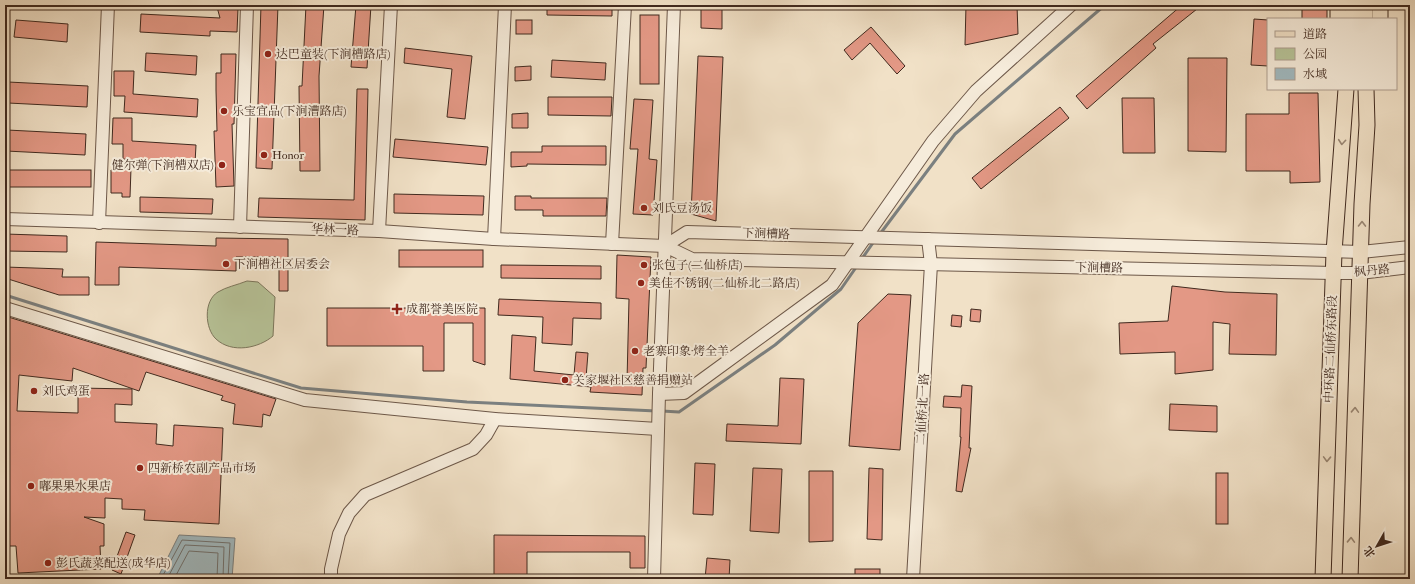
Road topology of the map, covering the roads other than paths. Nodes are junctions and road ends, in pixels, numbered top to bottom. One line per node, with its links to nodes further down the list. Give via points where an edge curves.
1 (108, 5): 23 (street)
2 (247, 5): 24 (street)
3 (391, 5): 25 (street)
4 (505, 5): 27 (street)
5 (625, 5): 29 (street)
6 (674, 5): 30 (street)
7 (1071, 5): 26 (street, via 976,91 933,141)
8 (1338, 5): 12 (main road)
9 (1353, 5): 13 (main road)
10 (1365, 5): 14 (main road)
11 (1380, 5): 15 (main road)
12 (1338, 18)
13 (1352, 18)
14 (1364, 18)
15 (1380, 18)
16 (1341, 90): 20 (main road, 中环路二仙桥东路段)
17 (1346, 90): 20 (main road, 中环路二仙桥东路段)
18 (1366, 90): 21 (main road)
19 (1372, 90): 21 (main road)
20 (1343, 119): 32 (main road, 中环路二仙桥东路段, one-way to 32)
21 (1367, 125): 33 (main road, one-way to 21)
22 (5, 219): 23 (street, 华林一路)
23 (99, 223): 24 (street, 华林一路)
24 (240, 227): 25 (street, 华林一路)
25 (379, 231): 27 (street, 华林一路)
26 (873, 238): 28 (street, 下涧槽路); 30 (street, 下涧槽路, via 687,232); 34 (street)
27 (494, 239): 29 (street, 华林一路)
28 (928, 239): 32 (street, 下涧槽路); 35 (street, 二仙桥北一路)
29 (612, 244): 30 (street, 华林一路)
30 (665, 246): 34 (street, 下涧槽路, via 692,259); 40 (street)
31 (1410, 247): 33 (street, 枫丹路)
32 (1334, 252): 33 (street, 枫丹路); 37 (main road, 中环路二仙桥东路段)
33 (1361, 252): 38 (main road)
34 (856, 262): 35 (street, 下涧槽路); 40 (street, via 832,284 684,393)
35 (931, 264): 37 (street, 下涧槽路); 45 (street, 二仙桥北一路)
36 (1410, 267): 38 (street, 枫丹路)
37 (1333, 273): 38 (street, 枫丹路); 46 (main road, 中环路二仙桥东路段, one-way to 46)
38 (1360, 273): 47 (main road, one-way to 38)
39 (5, 308): 41 (street, via 305,400)
40 (659, 396): 42 (street)
41 (495, 419): 42 (street); 43 (street, via 486,435 472,449 364,495 349,513 339,534)
42 (658, 426): 44 (street)
43 (331, 579)
44 (654, 579)
45 (914, 579)
46 (1323, 579)
47 (1350, 579)

